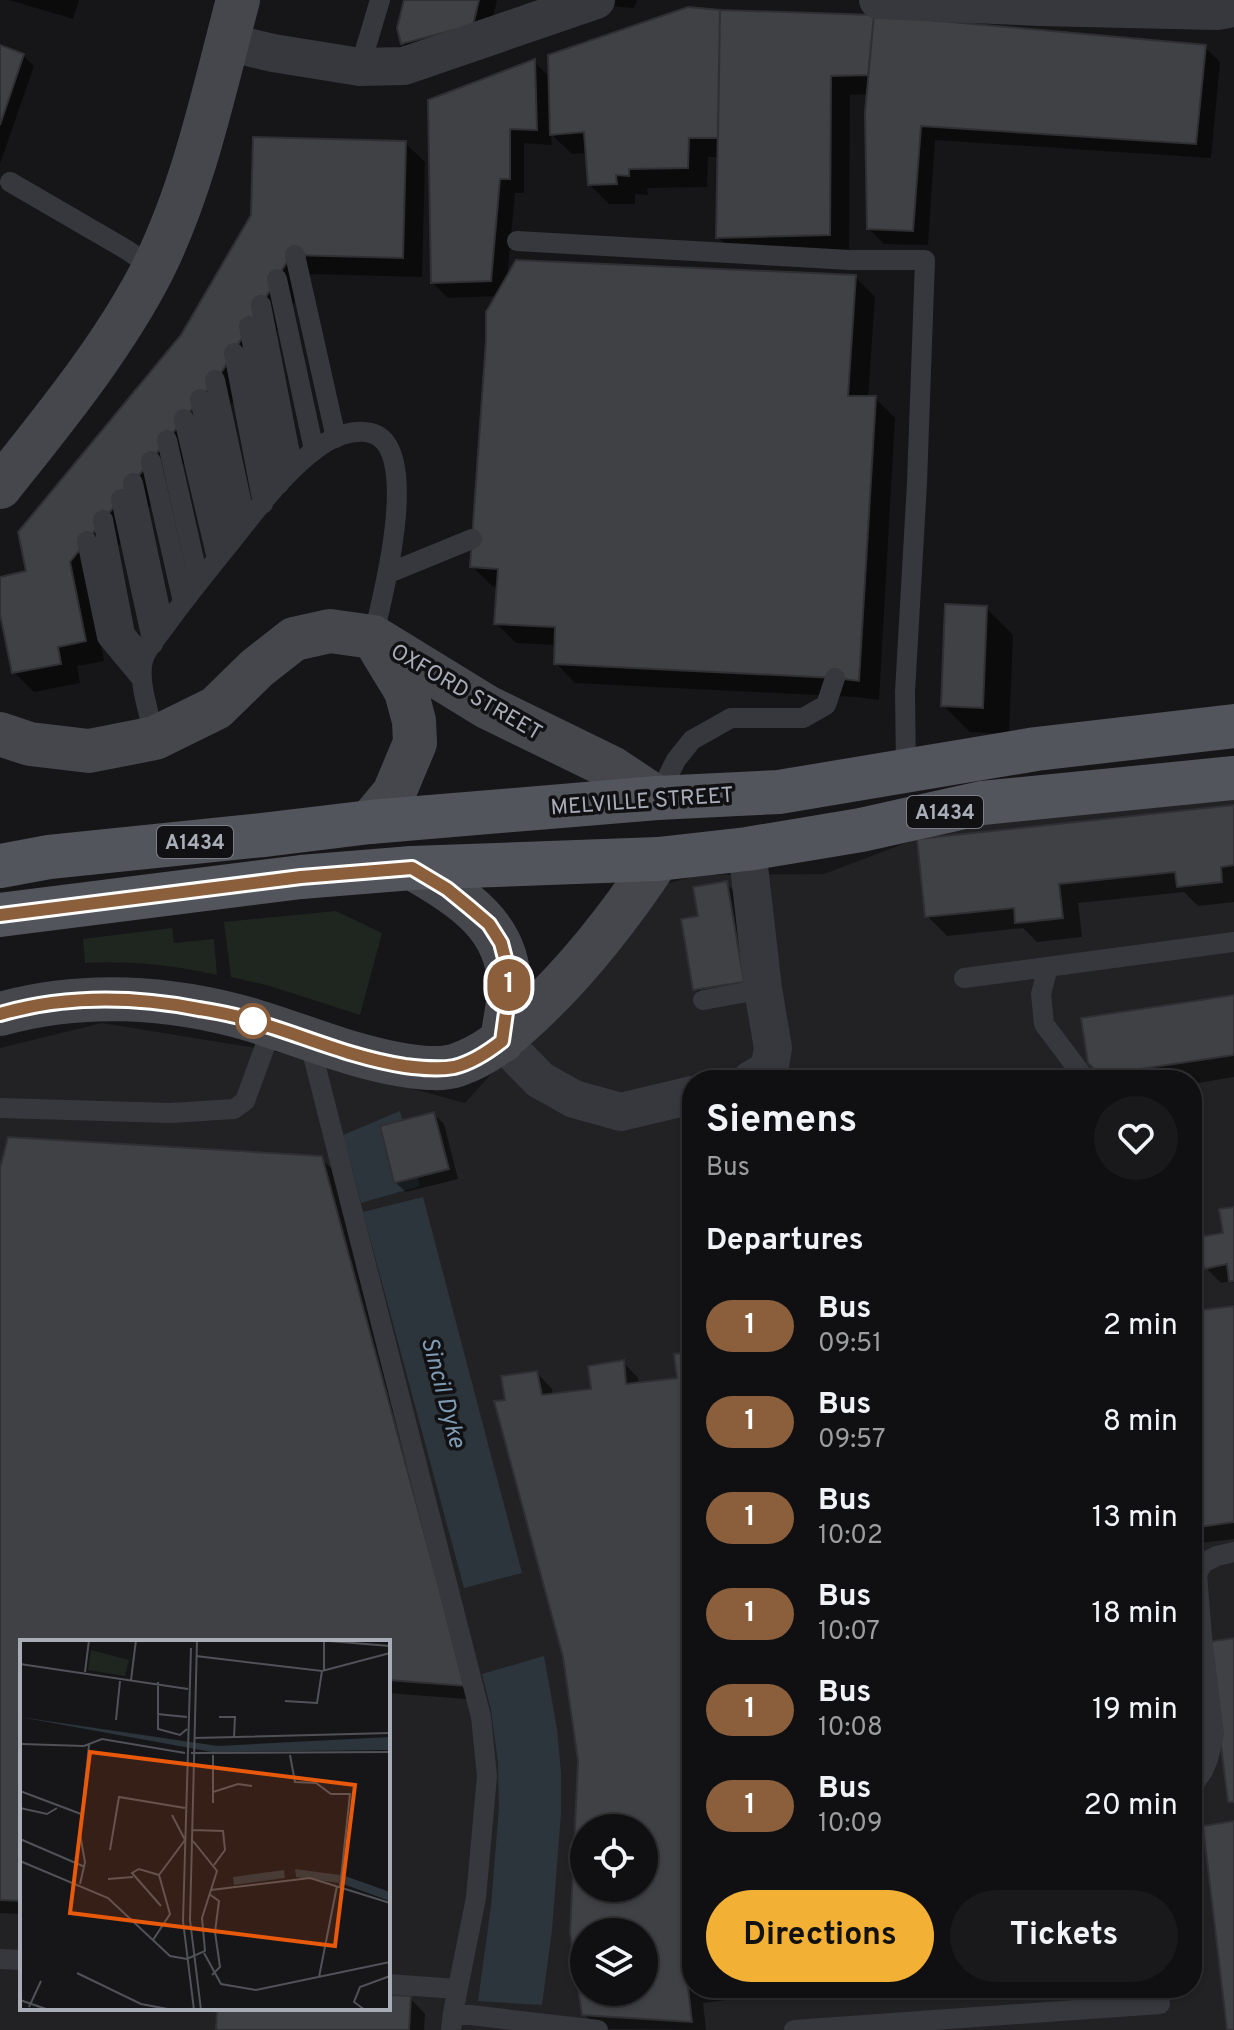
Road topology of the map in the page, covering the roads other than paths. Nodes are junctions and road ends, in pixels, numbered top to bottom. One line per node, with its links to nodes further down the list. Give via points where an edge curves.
1 (238, 0): 6 (main road)
2 (380, 0): 7 (lane)
3 (596, 0): 7 (street, via 404,66)
4 (878, 0): 5 (street)
5 (1234, 8)
6 (226, 42): 7 (street); 11 (main road, via 194,162)
7 (360, 67)
8 (10, 182): 11 (lane)
9 (517, 241): 42 (lane, via 925,260)
10 (295, 255): 19 (lane)
11 (153, 268): 24 (main road, via 110,342)
12 (277, 279): 21 (lane)
13 (261, 305): 23 (lane)
14 (249, 326): 23 (lane)
15 (234, 353): 26 (lane)
16 (215, 380): 28 (lane)
17 (200, 399): 31 (lane)
18 (184, 419): 31 (lane)
19 (336, 438): 21 (lane); 32 (lane, via 360,430 379,435 395,462)
20 (167, 440): 33 (lane)
21 (314, 450): 23 (lane)
22 (151, 461): 34 (lane)
23 (286, 477): 26 (lane)
24 (0, 487)
25 (127, 491): 36 (lane)
26 (263, 504): 28 (lane)
27 (103, 520): 36 (lane, via 125,634)
28 (246, 523): 31 (lane)
29 (472, 539): 32 (lane)
30 (87, 541): 37 (lane, via 107,637)
31 (224, 551): 33 (lane)
32 (389, 573): 35 (lane)
33 (199, 582): 34 (lane)
34 (183, 602): 36 (lane)
35 (373, 637): 41 (main road, via 330,631 294,639 216,708); 44 (main road, OXFORD STREET, via 487,707 612,768); 45 (main road, OXFORD STREET, via 406,691 415,743 394,793)
36 (154, 643): 37 (lane)
37 (141, 678): 41 (lane)
38 (835, 678): 44 (lane, via 826,705 803,718 731,718 692,740)
39 (1234, 726): 42 (main road, MELVILLE STREET / A1434)
40 (0, 734): 41 (main road, via 30,744 89,751)
41 (155, 738)
42 (906, 770): 44 (main road, MELVILLE STREET / A1434, via 779,792)
43 (1234, 778): 46 (main road, A1434, via 982,803)
44 (657, 798): 45 (main road, MELVILLE STREET / A1434)
45 (370, 822): 48 (main road, MELVILLE STREET / A1434)
46 (747, 849): 47 (main road, A1434); 54 (street)
47 (658, 859): 49 (main road, A1434); 58 (main road, via 564,983)
48 (0, 866)
49 (412, 868): 50 (main road, A1434); 58 (main road, via 489,924 501,943 509,991)
50 (0, 915)
51 (1234, 942): 52 (lane)
52 (1048, 967): 53 (lane); 60 (lane, via 1041,994 1044,1024)
53 (964, 978)
54 (763, 989): 55 (lane); 59 (street, via 773,1048)
55 (703, 1000)
56 (0, 1014): 57 (main road, via 51,1002 117,999 199,1009)
57 (290, 1033): 58 (main road, via 385,1063 426,1068 454,1067); 62 (lane, via 245,1101 234,1109 171,1113); 70 (lane, via 481,1717 487,1776 476,1898)
58 (502, 1041): 61 (street, via 540,1080 574,1099 621,1112)
59 (766, 1070)
60 (1078, 1070)
61 (682, 1097)
62 (0, 1108)
63 (1234, 1552): 64 (lane)
64 (1202, 1565)
65 (1202, 1637): 66 (lane, via 1214,1734)
66 (1202, 1772)
67 (0, 1959): 68 (lane)
68 (20, 1960)
69 (390, 1984): 70 (lane)
70 (457, 1989): 72 (lane)
71 (1159, 1998): 74 (lane, via 1160,2004)
72 (452, 2022): 73 (lane, via 476,2016)
73 (598, 2030)
74 (794, 2030)

